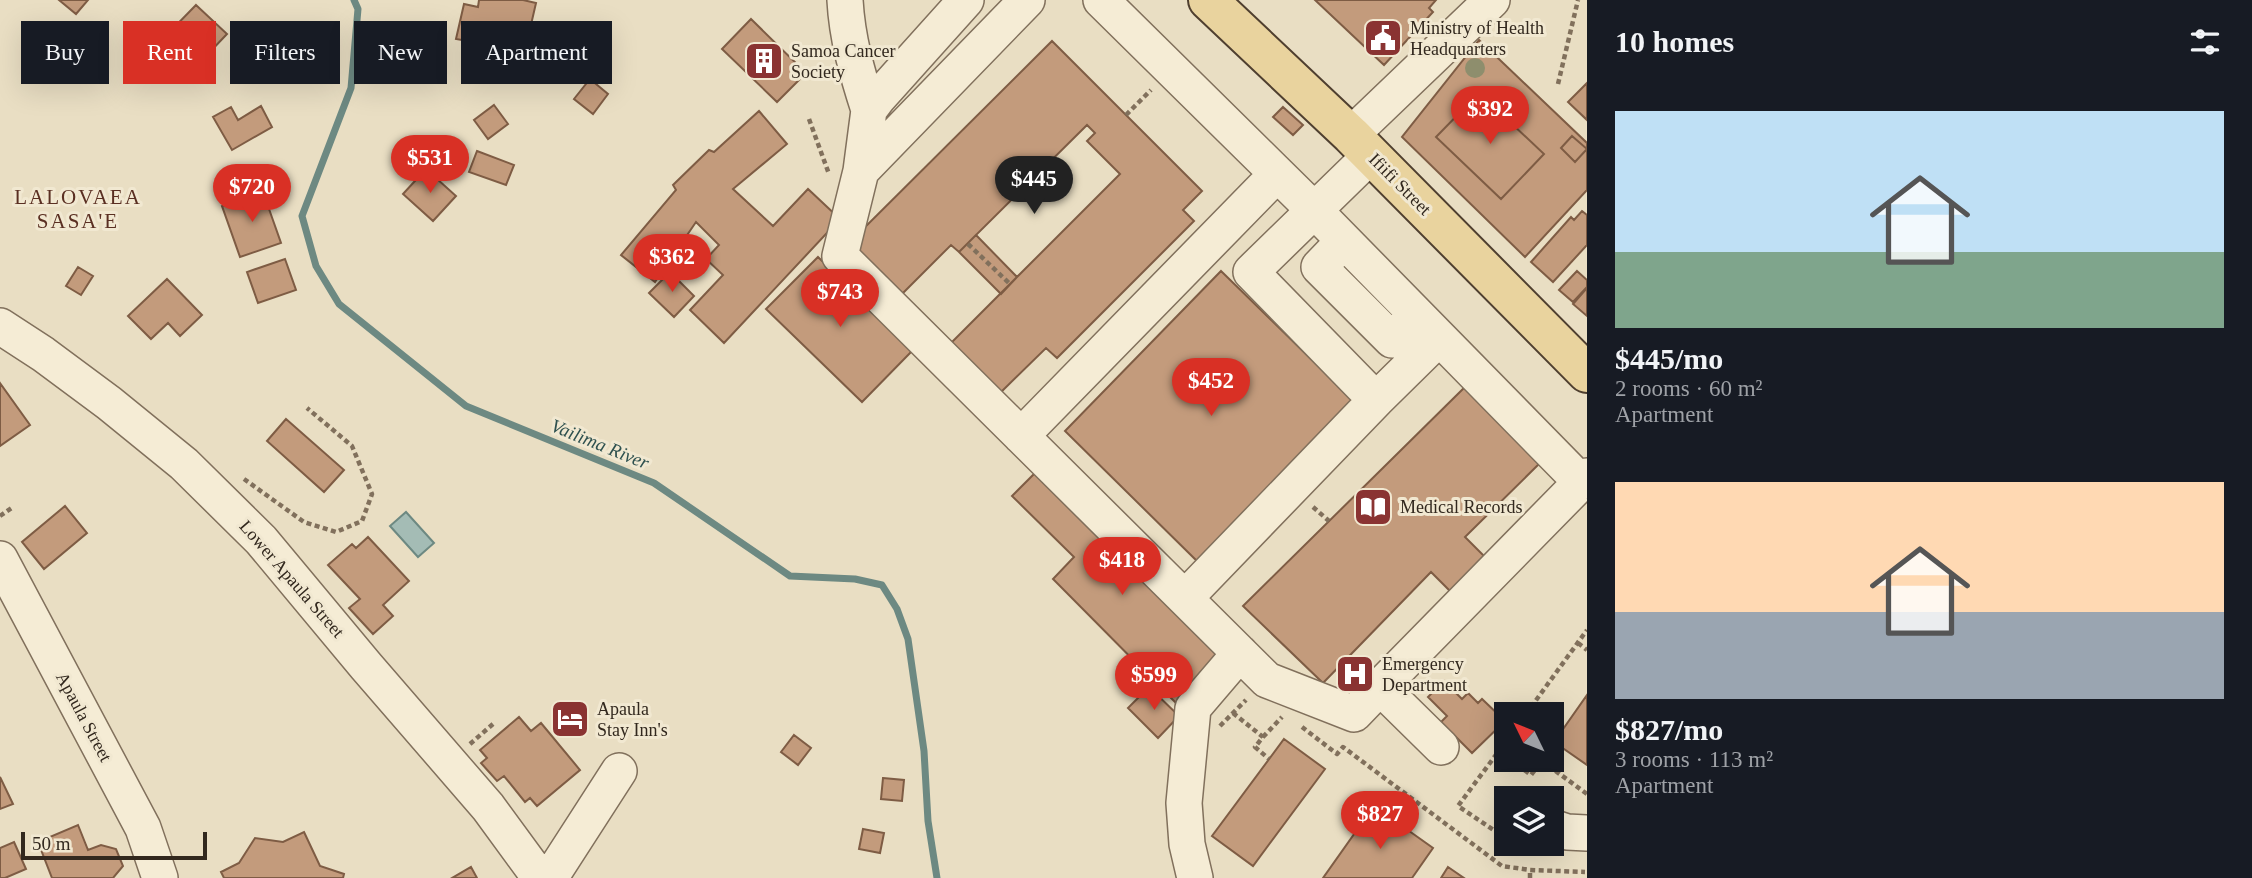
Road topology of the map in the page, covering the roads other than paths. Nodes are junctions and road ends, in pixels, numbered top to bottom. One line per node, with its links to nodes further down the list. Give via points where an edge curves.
1 (845, 0): 7 (street, via 847,32)
2 (966, 0): 7 (street)
3 (1027, 0): 9 (street)
4 (1101, 0): 10 (street)
5 (1208, 0): 8 (main road, Ifiifi Street)
6 (1492, 0): 8 (street)
7 (869, 110): 9 (street)
8 (1361, 145): 11 (street); 14 (main road, Ifiifi Street)
9 (860, 171): 16 (street, via 840,256)
10 (1277, 174): 11 (street); 16 (street)
11 (1314, 210): 13 (street); 15 (street, via 1251,272)
12 (0, 326): 27 (street, Lower Apaula Street, via 54,362 184,464 261,540 488,807)
13 (1428, 327): 15 (street); 17 (street)
14 (1587, 373)
15 (1376, 400): 19 (street)
16 (1021, 436): 19 (street)
17 (1584, 479): 21 (street)
18 (0, 559): 26 (street, Apaula Street, via 143,828)
19 (1185, 598): 20 (street)
20 (1240, 653): 21 (street, via 1267,680 1354,713); 29 (street, via 1193,708 1184,803)
21 (1380, 687): 22 (street)
22 (1441, 747)
23 (619, 771): 28 (street)
24 (1564, 831): 25 (street)
25 (1587, 833)
26 (160, 878)
27 (540, 878)
28 (550, 878)
29 (1195, 878)

